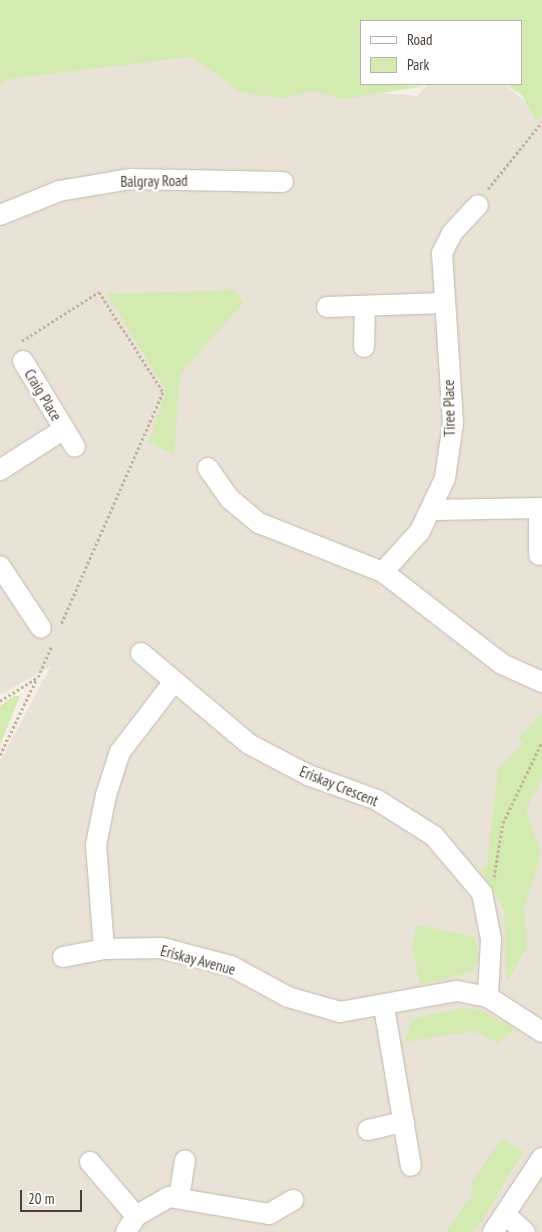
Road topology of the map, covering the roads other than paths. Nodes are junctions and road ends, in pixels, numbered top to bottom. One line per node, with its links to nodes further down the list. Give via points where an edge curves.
1 (283, 182): 3 (street, Balgray Road, via 131,179 59,191)
2 (478, 205): 4 (street, Tiree Place, via 452,233 442,253)
3 (0, 215)
4 (444, 303): 5 (street); 14 (street, Tiree Place, via 452,423 445,478)
5 (365, 306): 6 (street); 7 (street)
6 (327, 307)
7 (364, 347)
8 (18, 354): 9 (street, Craig Place)
9 (64, 429): 10 (street, Craig Place); 12 (street, Craig Place)
10 (75, 447)
11 (208, 468): 17 (street, via 230,499 259,523)
12 (0, 470)
13 (540, 508): 14 (street); 15 (street)
14 (433, 510): 17 (street, Tiree Place)
15 (539, 555)
16 (0, 566): 18 (street)
17 (383, 572): 20 (street, via 502,664)
18 (47, 635)
19 (141, 652): 21 (street, Eriskay Crescent)
20 (542, 682)
21 (173, 683): 22 (street, via 120,752 106,795 96,845); 24 (street, Eriskay Crescent, via 249,744 308,775 377,800 434,836 482,893 491,939)
22 (104, 949): 23 (street, Eriskay Avenue); 25 (street, Eriskay Avenue, via 162,948 232,966 288,998 340,1012)
23 (63, 957)
24 (488, 997): 25 (street, Eriskay Avenue, via 457,991); 26 (street, Eriskay Avenue)
25 (384, 1007): 27 (street)
26 (542, 1032)
27 (404, 1122): 28 (street); 32 (street)
28 (368, 1130)
29 (542, 1158): 35 (street)
30 (185, 1160): 33 (street)
31 (90, 1162): 37 (street)
32 (411, 1166)
33 (179, 1198): 36 (street); 37 (street, via 169,1197)
34 (293, 1200): 36 (street)
35 (507, 1216): 38 (street); 39 (street)
36 (272, 1223)
37 (131, 1224)
38 (493, 1232)
39 (525, 1232)

